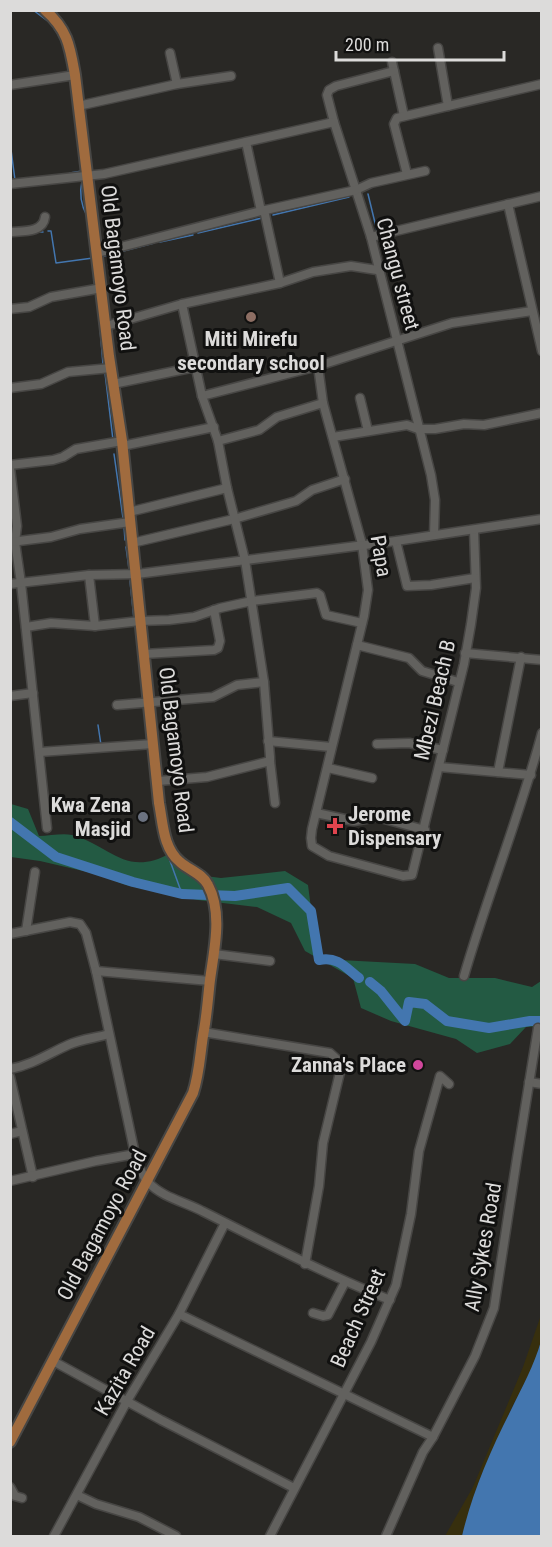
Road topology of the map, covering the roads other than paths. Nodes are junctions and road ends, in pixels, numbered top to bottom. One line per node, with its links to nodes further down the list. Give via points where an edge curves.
1 (45, 10): 4 (main road, Old Bagamoyo Road, via 66,34)
2 (438, 48): 10 (street)
3 (170, 53): 6 (street)
4 (75, 75): 8 (street); 9 (main road, Old Bagamoyo Road)
5 (231, 76): 6 (street)
6 (177, 84): 9 (street)
7 (542, 84): 10 (street)
8 (10, 85)
9 (78, 106): 16 (main road, Old Bagamoyo Road)
10 (448, 106): 11 (street)
11 (404, 116): 12 (street, Changu street, via 393,66 329,90); 15 (street, via 394,124)
12 (334, 122): 13 (street); 18 (street, Changu street)
13 (246, 142): 16 (street); 21 (street)
14 (425, 171): 15 (street)
15 (407, 174): 18 (street)
16 (87, 175): 17 (street); 25 (main road, Old Bagamoyo Road)
17 (10, 184)
18 (356, 190): 21 (street); 24 (street, Changu street)
19 (542, 196): 20 (street)
20 (508, 204): 24 (street); 31 (street)
21 (262, 210): 25 (street); 27 (street)
22 (45, 217): 23 (street, via 38,229)
23 (10, 232)
24 (370, 237): 26 (street, Changu street)
25 (97, 253): 28 (main road, Old Bagamoyo Road)
26 (377, 270): 27 (street, via 351,266 313,272); 34 (street, Changu street)
27 (280, 283): 29 (street)
28 (102, 288): 30 (street); 33 (main road, Old Bagamoyo Road)
29 (182, 304): 33 (street); 37 (street)
30 (10, 309)
31 (532, 311): 32 (street); 34 (street, via 452,323)
32 (539, 324): 35 (street)
33 (106, 326): 38 (main road, Old Bagamoyo Road)
34 (397, 340): 36 (street); 46 (street, Changu street)
35 (542, 351)
36 (318, 366): 41 (street); 43 (street, Papa)
37 (195, 367): 39 (street); 41 (street)
38 (111, 368): 39 (main road, Old Bagamoyo Road); 40 (street, via 68,372 41,384)
39 (113, 384): 50 (main road, Old Bagamoyo Road)
40 (10, 388)
41 (202, 396): 45 (street)
42 (360, 398): 47 (street)
43 (323, 403): 48 (street, Papa); 49 (street, via 277,417 259,430)
44 (542, 413): 46 (street, via 484,425)
45 (214, 427): 49 (street); 50 (street)
46 (418, 429): 47 (street, via 407,425); 58 (street, Changu street, via 435,500)
47 (369, 431): 48 (street)
48 (333, 437): 52 (street, Papa)
49 (218, 441): 53 (street)
50 (122, 444): 51 (street, via 76,449 63,458); 54 (main road, Old Bagamoyo Road)
51 (10, 467): 60 (street, via 17,526)
52 (345, 479): 55 (street, via 312,490 296,501); 62 (street, Papa)
53 (227, 488): 54 (street); 55 (street)
54 (129, 517): 60 (street); 61 (main road, Old Bagamoyo Road)
55 (234, 519): 61 (street); 63 (street)
56 (542, 519): 57 (street)
57 (474, 530): 58 (street); 66 (street, Mbezi Beach B)
58 (434, 535): 59 (street)
59 (396, 541): 62 (street); 66 (street, via 407,586)
60 (13, 542): 67 (street)
61 (132, 543): 64 (main road, Old Bagamoyo Road)
62 (362, 544): 63 (street); 72 (street, Papa, via 368,590)
63 (245, 560): 64 (street); 69 (street)
64 (136, 573): 65 (street); 71 (main road, Old Bagamoyo Road)
65 (89, 575): 67 (street); 73 (street)
66 (476, 578): 76 (street, Mbezi Beach B)
67 (21, 583): 68 (street); 74 (street)
68 (10, 584)
69 (252, 601): 70 (street); 72 (street, via 317,593 326,615); 80 (street)
70 (214, 610): 71 (street, via 194,617); 77 (street, via 218,648)
71 (140, 621): 73 (street); 77 (main road, Old Bagamoyo Road)
72 (362, 623): 75 (street, Papa)
73 (94, 626): 74 (street)
74 (26, 627): 82 (street)
75 (357, 645): 81 (street, via 409,658 422,671); 90 (street, Papa)
76 (465, 653): 78 (street); 81 (street, Mbezi Beach B)
77 (144, 654): 84 (main road, Old Bagamoyo Road)
78 (521, 657): 79 (street); 96 (street)
79 (542, 660)
80 (264, 682): 84 (street, via 237,686 213,697); 87 (street)
81 (458, 682): 91 (street, Mbezi Beach B)
82 (33, 693): 83 (street); 92 (street)
83 (10, 696)
84 (150, 702): 85 (street); 88 (main road, Old Bagamoyo Road)
85 (117, 705)
86 (542, 733): 97 (street)
87 (268, 741): 90 (street); 93 (street)
88 (153, 744): 92 (street); 99 (main road, Old Bagamoyo Road)
89 (377, 744): 91 (street, via 409,743)
90 (331, 747): 95 (street, Papa)
91 (443, 750): 94 (street, Mbezi Beach B)
92 (40, 752): 102 (street)
93 (270, 761): 99 (street, via 207,777); 100 (street)
94 (439, 767): 96 (street); 103 (street, Mbezi Beach B)
95 (328, 768): 98 (street); 101 (street, Papa)
96 (498, 772): 97 (street)
97 (531, 774): 111 (street)
98 (372, 778)
99 (158, 781): 108 (main road, Old Bagamoyo Road, via 166,841 172,855 209,886 216,917)
100 (275, 803)
101 (316, 813): 103 (street, via 354,822 376,817); 105 (street, Papa, via 310,838 317,850 346,861)
102 (47, 828)
103 (425, 830): 105 (street, Mbezi Beach B)
104 (35, 872): 106 (street)
105 (412, 875)
106 (26, 931): 107 (street); 110 (street, via 70,922 80,924)
107 (10, 934)
108 (214, 954): 109 (street); 112 (main road, Old Bagamoyo Road)
109 (270, 961)
110 (96, 971): 112 (street); 115 (street)
111 (464, 976)
112 (210, 981): 114 (main road, Old Bagamoyo Road)
113 (538, 1028): 118 (street, Ally Sykes Road)
114 (203, 1032): 126 (main road, Old Bagamoyo Road, via 200,1069 193,1093); 128 (street, via 330,1053 342,1064 323,1143)
115 (109, 1034): 116 (street, via 77,1042); 123 (street)
116 (10, 1069)
117 (10, 1077): 121 (street)
118 (529, 1082): 120 (street); 136 (street, Ally Sykes Road, via 495,1308)
119 (449, 1084): 130 (street, Beach Street, via 440,1076 423,1132 411,1214)
120 (542, 1084)
121 (22, 1131): 122 (street); 124 (street)
122 (10, 1134)
123 (135, 1154): 124 (street); 126 (street)
124 (33, 1177): 125 (street)
125 (10, 1181)
126 (147, 1182): 127 (street); 133 (main road, Old Bagamoyo Road)
127 (225, 1223): 128 (street); 132 (street, Kazita Road)
128 (304, 1263): 129 (street)
129 (345, 1282): 130 (street); 131 (street, via 328,1315)
130 (390, 1300): 134 (street, Beach Street)
131 (314, 1313)
132 (179, 1314): 134 (street); 135 (street, Kazita Road)
133 (53, 1361): 135 (street); 137 (main road, Old Bagamoyo Road)
134 (344, 1394): 136 (street); 139 (street, Beach Street)
135 (127, 1401): 139 (street); 140 (street, Kazita Road)
136 (433, 1437): 145 (street, Ally Sykes Road)
137 (10, 1442)
138 (10, 1487): 141 (street, via 15,1496)
139 (294, 1488): 144 (street, Beach Street)
140 (77, 1495): 142 (street, Kazita Road); 143 (street, via 139,1516)
141 (22, 1498)
142 (54, 1536)
143 (176, 1536)
144 (270, 1536)
145 (386, 1536)

